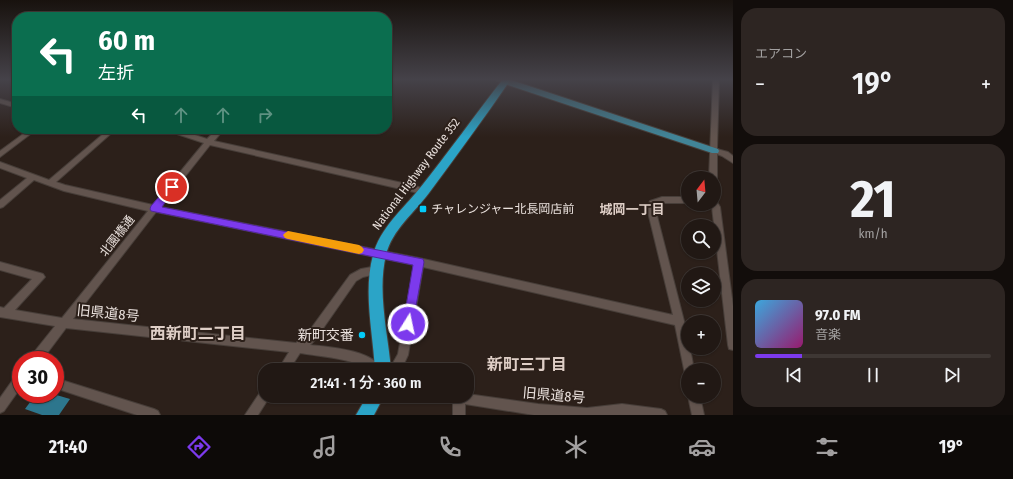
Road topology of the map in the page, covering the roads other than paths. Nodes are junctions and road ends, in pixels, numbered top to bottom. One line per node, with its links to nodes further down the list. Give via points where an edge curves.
1 (489, 98): 18 (highway, National Highway Route 352)
2 (557, 98): 11 (main road)
3 (716, 98): 11 (street)
4 (0, 101): 5 (street)
5 (12, 105)
6 (27, 134): 12 (street)
7 (107, 134): 17 (street)
8 (185, 134): 10 (street)
9 (216, 134): 10 (street, 北園橋通)
10 (208, 142): 18 (street); 21 (street, 北園橋通)
11 (715, 151): 13 (street); 15 (street)
12 (0, 155)
13 (733, 160)
14 (0, 165): 16 (street)
15 (714, 171)
16 (33, 177): 17 (street); 20 (street)
17 (50, 183): 21 (street)
18 (423, 192): 23 (highway, National Highway Route 352, via 389,235)
19 (681, 200): 28 (street, via 658,200 651,208)
20 (0, 205)
21 (155, 209): 23 (street); 29 (street, 北園橋通)
22 (717, 211): 30 (street)
23 (380, 254): 24 (street); 26 (highway, National Highway Route 352)
24 (419, 262): 28 (street); 36 (street, via 403,355)
25 (0, 266): 27 (street, via 40,277)
26 (377, 270): 31 (street, via 361,273 353,278 311,337); 35 (highway, National Highway Route 352, via 377,315)
27 (3, 312): 29 (street, 旧県道8号)
28 (679, 321): 37 (street)
29 (64, 323): 31 (street, 旧県道8号); 32 (street, 北園橋通)
30 (733, 345)
31 (298, 348): 33 (street); 34 (street, 旧県道8号, via 357,358)
32 (42, 351)
33 (288, 363)
34 (369, 363)
35 (382, 363)
36 (399, 363)
37 (688, 363)
38 (64, 386): 47 (street)
39 (12, 390): 45 (street)
40 (474, 401): 46 (street, 旧県道8号)
41 (259, 403): 48 (street)
42 (372, 403): 49 (highway)
43 (459, 403): 50 (street)
44 (695, 403): 52 (street)
45 (0, 407)
46 (538, 413): 51 (street, 旧県道8号, via 587,414 622,410)
47 (154, 415)
48 (251, 415)
49 (365, 415)
50 (459, 415)
51 (661, 415)
52 (698, 415)

